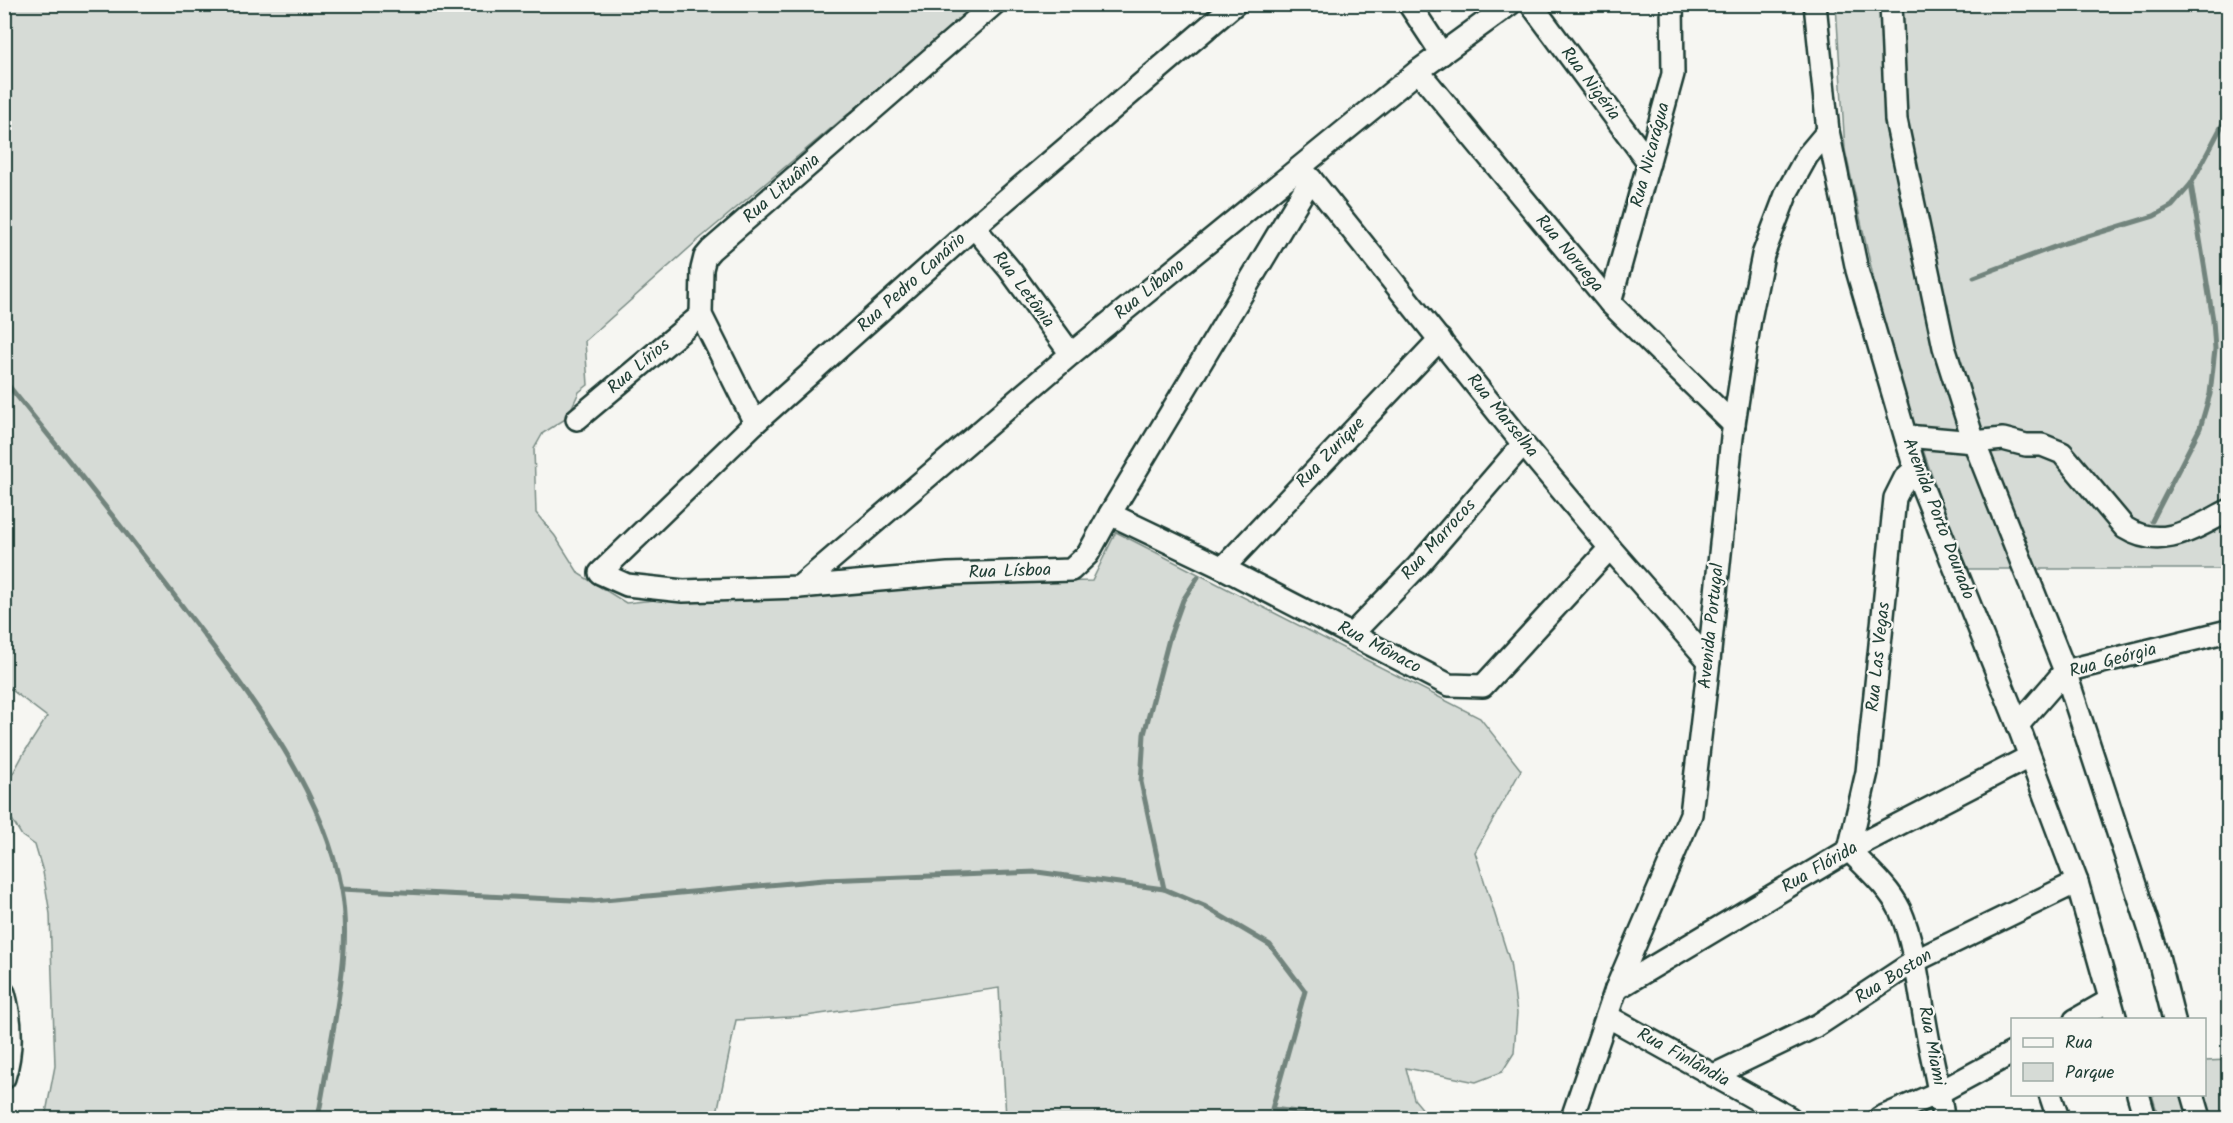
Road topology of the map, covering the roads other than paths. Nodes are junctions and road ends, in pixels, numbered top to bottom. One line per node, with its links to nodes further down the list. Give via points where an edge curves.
1 (994, 4): 16 (street, Rua Lituânia, via 711,250 702,269)
2 (1235, 4): 14 (street, Rua Pedro Canário)
3 (1409, 4): 9 (street)
4 (1510, 4): 9 (street, Rua Líbano)
5 (1531, 4): 12 (street, Rua Nigéria)
6 (1672, 4): 12 (street, Rua Nicarágua, via 1673,74)
7 (1815, 4): 11 (street, Avenida Porto Dourado)
8 (1891, 4): 23 (street, via 1896,120 1944,347)
9 (1442, 54): 10 (street, Rua Líbano)
10 (1418, 71): 13 (street, Rua Líbano); 15 (street, Rua Noruega)
11 (1828, 131): 21 (street, Avenida Portugal, via 1787,192 1763,255); 22 (street, Avenida Porto Dourado, via 1857,270)
12 (1649, 163): 15 (street, Rua Nicarágua)
13 (1305, 173): 17 (street, Rua Marselha); 18 (street, Rua Líbano); 27 (street, Rua Lísboa)
14 (974, 227): 18 (street, Rua Letônia); 20 (street, Rua Pedro Canário)
15 (1610, 303): 21 (street, Rua Noruega)
16 (701, 315): 19 (street, Rua Lírios); 20 (street, Rua Lituânia)
17 (1440, 339): 24 (street, Rua Marselha); 29 (street, Rua Zurique)
18 (1071, 354): 31 (street, Rua Líbano)
19 (577, 419)
20 (755, 423): 30 (street, Rua Pedro Canário)
21 (1734, 425): 34 (street, Avenida Portugal)
22 (1906, 436): 23 (street); 25 (street, Avenida Porto Dourado)
23 (1974, 442): 26 (street, via 2003,440 2042,445 2062,453 2125,528 2139,536 2181,534); 35 (street)
24 (1523, 444): 28 (street, Rua Marselha); 33 (street, Rua Marrocos, via 1417,567)
25 (1915, 469): 36 (street, Avenida Porto Dourado); 38 (street, Rua Las Vegas, via 1905,478 1895,498 1867,772)
26 (2229, 511)
27 (1110, 514): 29 (street, Rua Mônaco); 31 (street, Rua Lísboa, via 1088,554 1071,570 948,574)
28 (1611, 548): 33 (street, Rua Mônaco, via 1483,686 1449,685); 34 (street, Rua Marselha)
29 (1223, 568): 33 (street, Rua Mônaco)
30 (600, 573): 31 (street, Rua Lísboa, via 627,585 683,591)
31 (799, 587)
32 (2229, 631): 35 (street, Rua Geórgia)
33 (1352, 634)
34 (1709, 661): 41 (street, Avenida Portugal, via 1691,814)
35 (2065, 671): 36 (street, Rua Geórgia); 46 (street, via 2157,952)
36 (2018, 725): 37 (street, Avenida Porto Dourado)
37 (2029, 757): 38 (street, Rua Flórida); 39 (street, Avenida Porto Dourado)
38 (1849, 850): 40 (street, Rua Miami, via 1900,910); 41 (street, Rua Flórida)
39 (2077, 882): 40 (street, Rua Boston); 43 (street, Avenida Porto Dourado)
40 (1915, 961): 48 (street, Rua Boston, via 1818,1025); 50 (street, Rua Miami)
41 (1616, 989): 44 (street, Avenida Portugal)
42 (4, 993): 49 (street, via 12,1035)
43 (2113, 1010): 45 (street)
44 (1607, 1016): 48 (street, Rua Finlândia); 54 (street, Avenida Portugal)
45 (2082, 1018)
46 (2174, 1018)
47 (2011, 1054): 50 (street)
48 (1714, 1075): 55 (street, Rua Finlândia)
49 (4, 1078)
50 (1940, 1092): 56 (street); 57 (street, Rua Miami)
51 (2050, 1096): 58 (street)
52 (2138, 1096): 59 (street)
53 (2193, 1096): 60 (street)
54 (1572, 1119)
55 (1790, 1119)
56 (1880, 1119)
57 (1943, 1119)
58 (2058, 1119)
59 (2145, 1119)
60 (2200, 1119)

